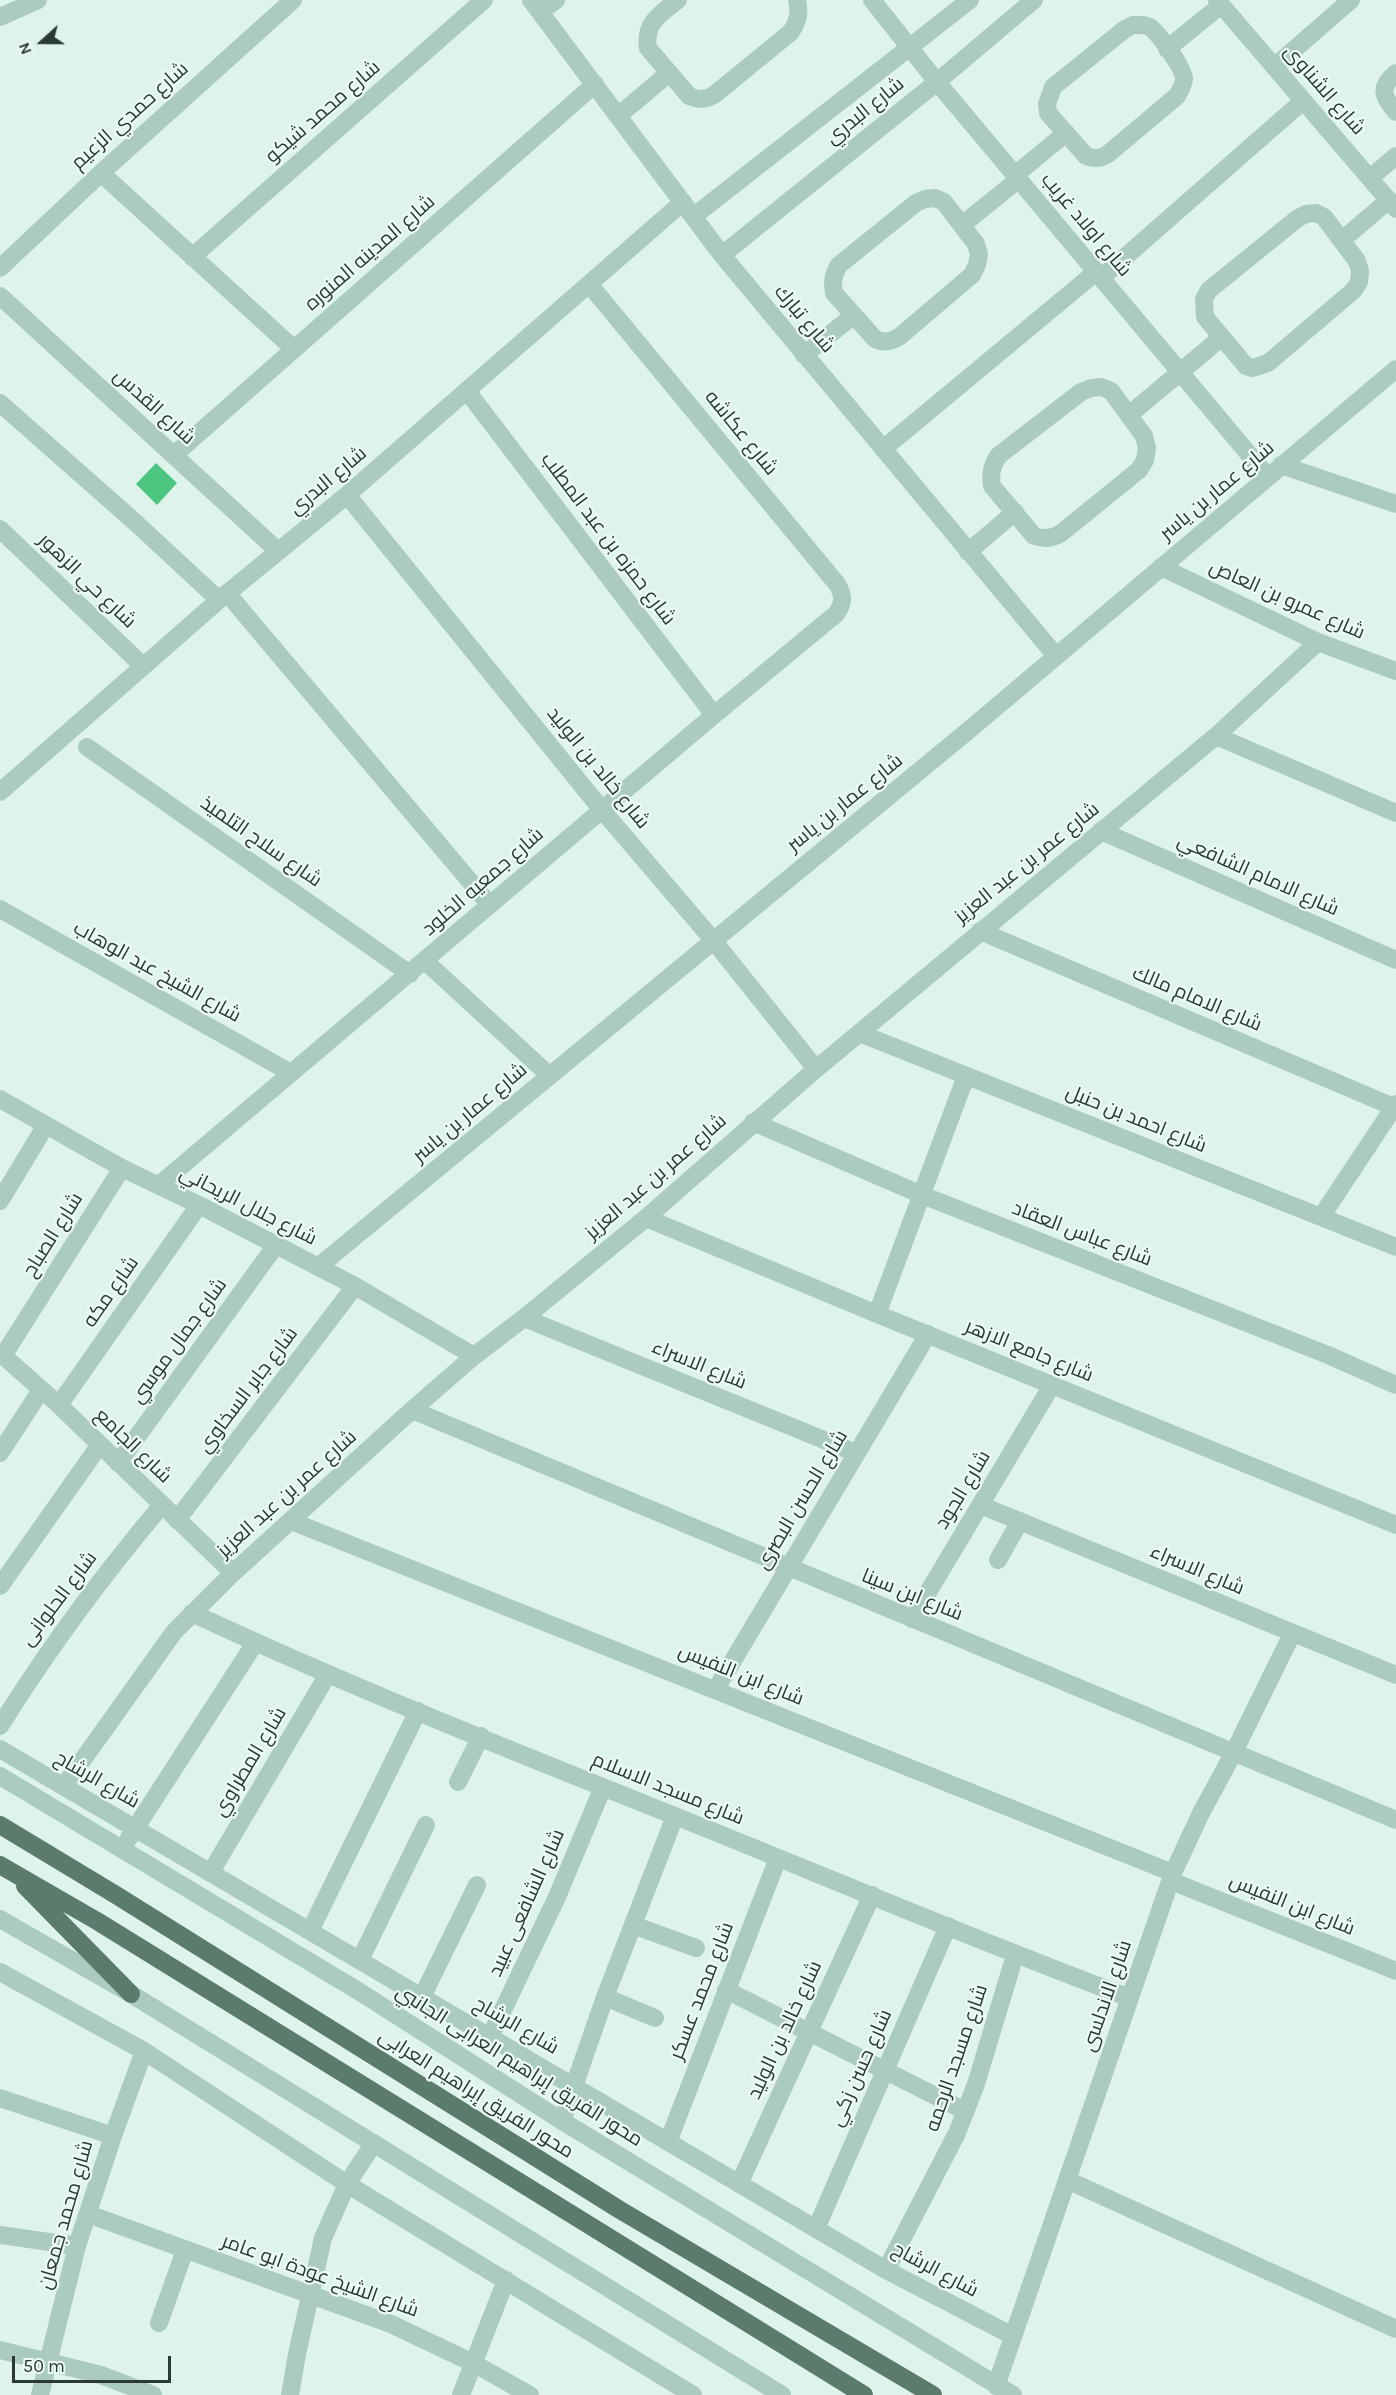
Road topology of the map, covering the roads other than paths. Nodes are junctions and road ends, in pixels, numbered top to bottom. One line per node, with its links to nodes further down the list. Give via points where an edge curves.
1 (38, 0): 13 (street)
2 (293, 0): 26 (street, شارع حمدي الزعيم)
3 (484, 0): 34 (street, شارع محمد شيكو)
4 (556, 0): 12 (street)
5 (678, 0): 17 (street, via 654,19 646,38 648,48)
6 (797, 0): 17 (street, via 798,22 791,32 714,95 698,100 689,96)
7 (872, 0): 14 (street, شارع اولاد غريب)
8 (970, 0): 14 (street, شارع البدري)
9 (1034, 0): 19 (street, شارع البدري)
10 (1351, 0): 16 (street)
11 (1219, 2): 15 (street); 16 (street, شارع الشناوى)
12 (535, 6): 20 (street, شارع تبارك)
13 (0, 17)
14 (908, 47): 19 (street, شارع اولاد غريب); 30 (street, شارع البدري)
15 (1167, 49): 24 (street, via 1182,67 1182,88 1108,154 1093,159 1086,156); 24 (street, via 1151,28 1133,25 1053,87 1048,113)
16 (1274, 67): 21 (street, شارع الشناوى)
17 (669, 73): 23 (street)
18 (1396, 73): 22 (street, via 1384,88)
19 (937, 82): 27 (street, شارع اولاد غريب); 33 (street, شارع البدري)
20 (596, 84): 23 (street, شارع تبارك); 41 (street, شارع المدينه المنوره)
21 (1304, 101): 28 (street, شارع الشناوى); 36 (street)
22 (1396, 112)
23 (618, 116): 30 (street, شارع تبارك)
24 (1066, 133): 27 (street)
25 (1396, 156): 28 (street)
26 (101, 173): 34 (street); 35 (street, شارع حمدي الزعيم)
27 (1017, 177): 31 (street); 36 (street, شارع اولاد غريب)
28 (1370, 178): 29 (street, شارع الشناوى)
29 (1392, 204): 32 (street)
30 (688, 209): 33 (street, شارع تبارك); 37 (street, شارع البدري)
31 (962, 225): 39 (street, via 979,254 972,275 899,337 883,342 875,339); 39 (street, via 944,202 925,199 839,265 832,283 834,293)
32 (1342, 240): 40 (street, via 1324,217 1316,213 1298,218 1209,291 1204,299 1205,317); 40 (street, via 1357,261 1359,282 1268,363 1246,366)
33 (722, 255): 42 (street, شارع تبارك)
34 (192, 257): 41 (street)
35 (0, 268)
36 (1098, 275): 44 (street, شارع اولاد غريب); 48 (street)
37 (589, 284): 45 (street, شارع البدري); 59 (street, شارع عكاشه, via 837,584 843,594 843,605)
38 (0, 296): 49 (street, شارع القدس)
39 (854, 315): 42 (street)
40 (1222, 337): 44 (street)
41 (294, 350): 49 (street, شارع المدينه المنوره)
42 (804, 355): 48 (street, شارع تبارك)
43 (1396, 369): 50 (street, شارع عمار بن ياسر)
44 (1180, 373): 47 (street); 50 (street, شارع اولاد غريب)
45 (466, 391): 51 (street, شارع البدري); 64 (street, شارع حمزه بن عبد المطلب)
46 (0, 404): 58 (street)
47 (1129, 415): 53 (street, via 1144,436 1147,448 1139,470 1052,538 1034,536); 53 (street, via 1111,391 1090,388 998,456 993,465 992,486)
48 (883, 449): 56 (street, شارع تبارك)
49 (174, 455): 55 (street, شارع القدس)
50 (1274, 471): 52 (street); 57 (street, شارع عمار بن ياسر)
51 (347, 495): 55 (street, شارع البدري); 68 (street, شارع خالد بن الوليد)
52 (1396, 504)
53 (1015, 512): 56 (street)
54 (0, 529): 62 (street, شارع حي الزهور)
55 (278, 551): 58 (street, شارع البدري)
56 (968, 552): 61 (street, شارع تبارك)
57 (1161, 567): 60 (street, شارع عمرو بن العاص); 61 (street, شارع عمار بن ياسر)
58 (223, 596): 62 (street, شارع البدري); 71 (street)
59 (836, 614): 64 (street, شارع جمعيه الخلود)
60 (1318, 642): 63 (street, شارع عمرو بن العاص); 65 (street, شارع عمر بن عبد العزيز)
61 (1056, 656): 74 (street, شارع عمار بن ياسر)
62 (143, 666): 67 (street, شارع البدري)
63 (1396, 671)
64 (714, 715): 68 (street, شارع جمعيه الخلود)
65 (1216, 736): 69 (street); 70 (street, شارع عمر بن عبد العزيز)
66 (87, 747): 77 (street, شارع سلاح التلميذ)
67 (0, 792)
68 (602, 810): 71 (street, شارع جمعيه الخلود); 74 (street, شارع خالد بن الوليد)
69 (1396, 813)
70 (1101, 831): 73 (street, شارع عمر بن عبد العزيز); 75 (street, شارع الامام الشافعي)
71 (490, 905): 76 (street, شارع جمعيه الخلود)
72 (0, 909): 80 (street, شارع الشيخ عبد الوهاب)
73 (980, 931): 78 (street, شارع عمر بن عبد العزيز); 84 (street, شارع الامام مالك)
74 (713, 940): 79 (street, شارع خالد بن الوليد); 81 (street, شارع عمار بن ياسر)
75 (1396, 960)
76 (425, 961): 77 (street, شارع جمعيه الخلود); 81 (street)
77 (410, 974): 80 (street, شارع جمعيه الخلود)
78 (859, 1033): 79 (street, شارع عمر بن عبد العزيز); 82 (street, شارع احمد بن حنبل)
79 (816, 1069): 85 (street, شارع عمر بن عبد العزيز)
80 (291, 1073): 88 (street, شارع جمعيه الخلود)
81 (550, 1076): 96 (street, شارع عمار بن ياسر)
82 (966, 1076): 89 (street); 92 (street, شارع احمد بن حنبل)
83 (0, 1099): 86 (street, شارع جلال الريحاني)
84 (1395, 1106): 92 (street)
85 (753, 1122): 89 (street, شارع عباس العقاد); 93 (street, شارع عمر بن عبد العزيز)
86 (46, 1125): 87 (street, شارع جلال الريحاني); 90 (street)
87 (122, 1168): 88 (street, شارع جلال الريحاني); 101 (street, شارع الصباح)
88 (159, 1185): 91 (street, شارع جلال الريحاني)
89 (921, 1195): 98 (street); 104 (street, شارع عباس العقاد)
90 (0, 1201)
91 (199, 1205): 94 (street, شارع جلال الريحاني); 106 (street, شارع مكه)
92 (1321, 1217): 95 (street, شارع احمد بن حنبل)
93 (646, 1218): 98 (street, شارع جامع الازهر); 99 (street, شارع عمر بن عبد العزيز)
94 (276, 1245): 96 (street, شارع جلال الريحاني); 111 (street, شارع جمال موسي)
95 (1396, 1247)
96 (318, 1268): 97 (street, شارع جلال الريحاني)
97 (355, 1286): 102 (street, شارع جلال الريحاني); 114 (street, شارع جابر السخاوي)
98 (877, 1314): 100 (street, شارع جامع الازهر)
99 (524, 1318): 102 (street, شارع عمر بن عبد العزيز); 110 (street, شارع الاسراء)
100 (928, 1334): 103 (street, شارع جامع الازهر); 110 (street, شارع الحسن البصرى)
101 (2, 1354): 105 (street, شارع الجامع)
102 (474, 1356): 107 (street, شارع عمر بن عبد العزيز)
103 (1052, 1385): 113 (street, شارع الجود); 117 (street, شارع جامع الازهر)
104 (1396, 1385)
105 (41, 1390): 106 (street, شارع الجامع); 109 (street)
106 (59, 1405): 108 (street, شارع الجامع)
107 (412, 1410): 115 (street, شارع عمر بن عبد العزيز); 119 (street, شارع ابن سينا)
108 (99, 1446): 111 (street, شارع الجامع); 121 (street)
109 (0, 1453)
110 (856, 1453): 119 (street, شارع الحسن البصرى)
111 (118, 1463): 112 (street, شارع الجامع)
112 (162, 1505): 114 (street, شارع الجامع); 130 (street, شارع الحلوانى, via 78,1609)
113 (980, 1505): 116 (street, شارع الاسراء); 123 (street, شارع الجود)
114 (177, 1520): 120 (street, شارع الجامع)
115 (291, 1521): 120 (street, شارع عمر بن عبد العزيز); 128 (street, شارع ابن النفيس)
116 (1020, 1521): 118 (street); 124 (street, شارع الاسراء)
117 (1396, 1525)
118 (998, 1560)
119 (788, 1568): 123 (street, شارع ابن سينا); 128 (street, شارع الحسن البصرى)
120 (233, 1573): 122 (street, شارع عمر بن عبد العزيز)
121 (0, 1586)
122 (192, 1613): 125 (street, شارع مسجد الاسلام); 136 (street, شارع عمر بن عبد العزيز)
123 (912, 1619): 133 (street, شارع ابن سينا)
124 (1292, 1634): 127 (street, شارع الاسراء); 133 (street, شارع الاندلسى)
125 (255, 1643): 126 (street, شارع مسجد الاسلام); 142 (street)
126 (328, 1674): 129 (street, شارع مسجد الاسلام); 146 (street, شارع المطراوي)
127 (1396, 1675)
128 (716, 1689): 147 (street, شارع ابن النفيس)
129 (418, 1711): 131 (street, شارع مسجد الاسلام); 153 (street)
130 (0, 1726)
131 (481, 1736): 135 (street); 137 (street, شارع مسجد الاسلام)
132 (0, 1749): 136 (street, شارع الرشاح)
133 (1233, 1754): 139 (street, شارع ابن سينا); 147 (street, شارع الاندلسى)
134 (0, 1776): 143 (street, محور الفريق إبراهيم العرابى الجانبي)
135 (458, 1782)
136 (64, 1786): 142 (street, شارع الرشاح)
137 (603, 1787): 138 (street, شارع مسجد الاسلام); 166 (street, شارع الشافعى عبيد, via 557,1897)
138 (675, 1816): 144 (street, شارع مسجد الاسلام); 151 (street)
139 (1396, 1820)
140 (0, 1825): 202 (main road, محور الفريق إبراهيم العرابى, via 620,2210)
141 (426, 1825): 156 (street)
142 (135, 1828): 143 (street); 146 (street, شارع الرشاح)
143 (122, 1848): 172 (street, محور الفريق إبراهيم العرابى الجانبي, via 360,1992)
144 (778, 1858): 149 (street, شارع مسجد الاسلام); 159 (street, شارع محمد عسكر)
145 (4, 1868): 160 (main road); 201 (main road, via 97,1921)
146 (211, 1872): 153 (street, شارع الرشاح)
147 (1172, 1877): 157 (street, شارع ابن النفيس); 163 (street, شارع الاندلسى)
148 (477, 1886): 161 (street)
149 (872, 1895): 152 (street, شارع مسجد الاسلام); 165 (street, شارع خالد بن الوليد)
150 (0, 1919): 160 (street)
151 (633, 1925): 154 (street); 162 (street)
152 (948, 1926): 155 (street, شارع مسجد الاسلام); 168 (street, شارع حسن زكي)
153 (310, 1931): 156 (street, شارع الرشاح)
154 (696, 1948)
155 (1016, 1955): 163 (street, شارع مسجد الاسلام); 171 (street, شارع مسجد الرحمه)
156 (360, 1960): 161 (street, شارع الرشاح)
157 (1396, 1971)
158 (0, 1972): 167 (street)
159 (726, 1990): 165 (street); 174 (street, شارع محمد عسكر)
160 (131, 1994): 175 (street)
161 (422, 1996): 166 (street, شارع الرشاح)
162 (605, 1997): 164 (street); 169 (street)
163 (1130, 1998): 176 (street, شارع الاندلسى)
164 (655, 2018)
165 (809, 2032): 168 (street); 178 (street, شارع خالد بن الوليد)
166 (490, 2037): 169 (street, شارع الرشاح)
167 (144, 2051): 173 (street, شارع محمد جمعان); 177 (street)
168 (885, 2070): 171 (street); 180 (street, شارع حسن زكي)
169 (574, 2086): 172 (street); 174 (street, شارع الرشاح)
170 (0, 2098): 173 (street)
171 (965, 2111): 184 (street, شارع مسجد الرحمه)
172 (562, 2121): 193 (street, محور الفريق إبراهيم العرابى الجانبي)
173 (112, 2136): 179 (street, شارع محمد جمعان)
174 (668, 2142): 178 (street, شارع الرشاح)
175 (374, 2143): 177 (street); 200 (street)
176 (1067, 2180): 188 (street); 189 (street, شارع الاندلسى)
177 (347, 2184): 185 (street); 186 (street, via 323,2238)
178 (739, 2184): 180 (street, شارع الرشاح)
179 (88, 2214): 182 (street, شارع محمد جمعان); 183 (street, شارع الشيخ عودة ابو عامر)
180 (816, 2229): 184 (street, شارع الرشاح)
181 (0, 2235): 182 (street)
182 (77, 2246): 191 (street, شارع محمد جمعان)
183 (184, 2250): 186 (street, شارع الشيخ عودة ابو عامر); 187 (street)
184 (886, 2270): 189 (street, شارع الرشاح)
185 (506, 2280): 192 (street); 199 (street)
186 (311, 2293): 192 (street, شارع الشيخ عودة ابو عامر, via 391,2324); 196 (street)
187 (159, 2323)
188 (1396, 2329)
189 (1013, 2336): 193 (street, شارع الاندلسى)
190 (0, 2350): 191 (street)
191 (49, 2363): 194 (street, شارع محمد جمعان); 195 (street, via 101,2375)
192 (473, 2363): 197 (street); 198 (street, شارع الشيخ عودة ابو عامر)
193 (996, 2386): 203 (street, محور الفريق إبراهيم العرابى الجانبي)
194 (40, 2395)
195 (153, 2395)
196 (290, 2395)
197 (461, 2395)
198 (531, 2395)
199 (693, 2395)
200 (782, 2395)
201 (864, 2395)
202 (933, 2395)
203 (1013, 2395)

